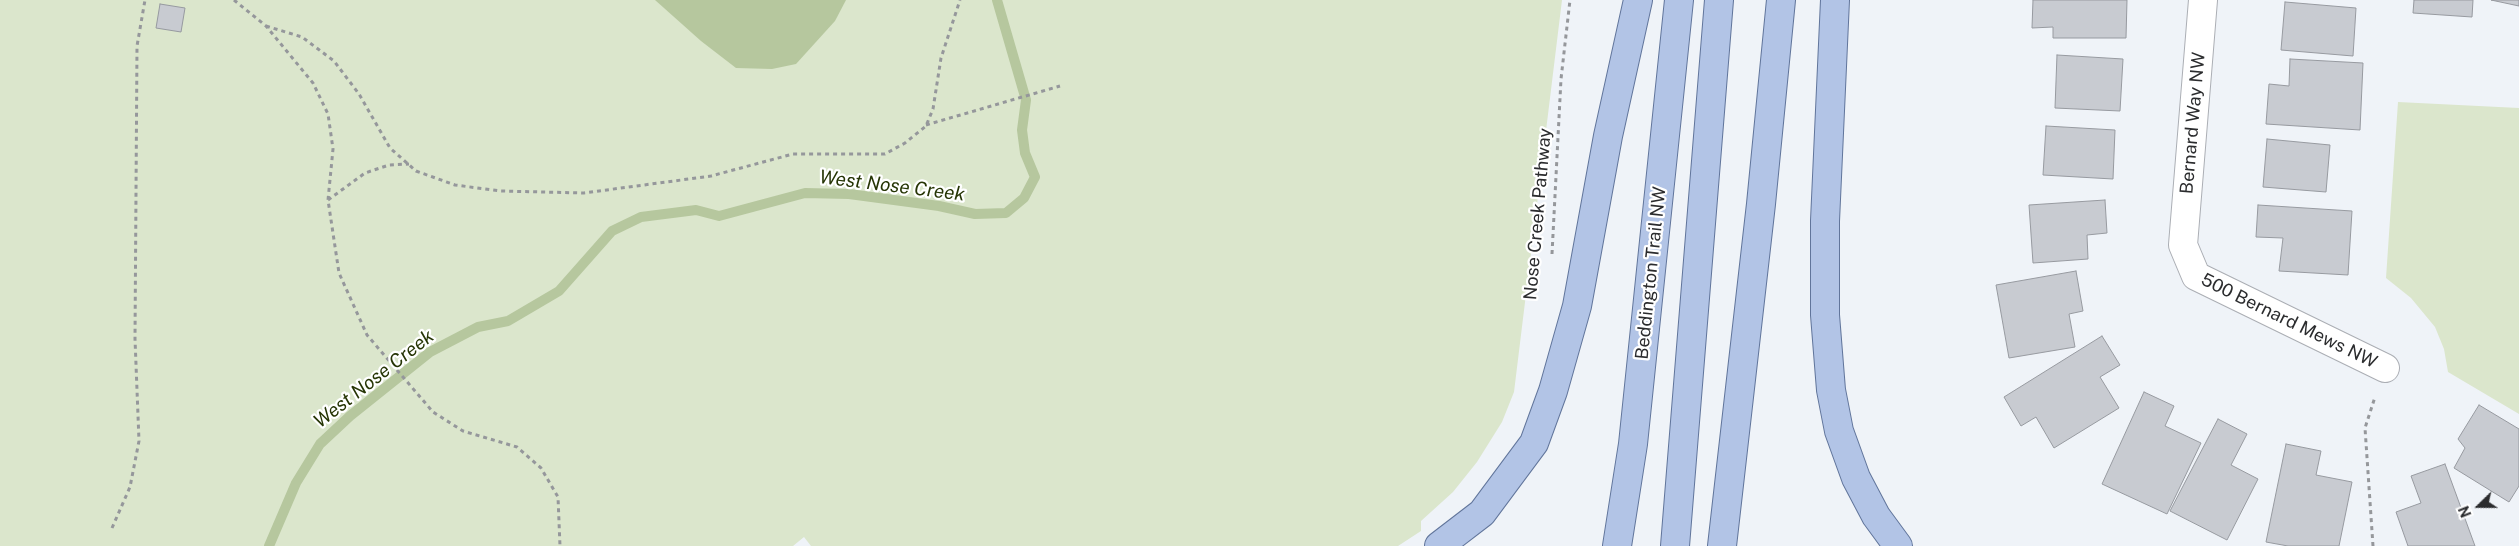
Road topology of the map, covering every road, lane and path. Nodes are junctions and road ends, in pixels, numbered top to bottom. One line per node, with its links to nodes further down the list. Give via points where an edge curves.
1 (145, 0): 19 (path, via 137,46 135,339 139,441 130,487)
2 (234, 0): 11 (path)
3 (960, 0): 13 (path, via 941,58 933,110)
4 (1570, 0): 17 (path, Nose Creek Pathway, via 1561,79)
5 (1638, 0): 21 (main road, via 1608,136 1577,306 1553,391 1534,443 1482,513)
6 (1679, 0): 22 (main road, Beddington Trail NW, via 1633,444)
7 (1719, 0): 23 (main road)
8 (1781, 0): 24 (main road)
9 (1835, 0): 25 (main road, via 1825,221 1825,315 1831,390 1839,431 1856,478 1876,516)
10 (2203, 0): 16 (street, Bernard Way NW)
11 (266, 26): 14 (path, via 302,37 334,61 359,94 390,148); 15 (path, via 313,83 328,114 333,149)
12 (1060, 86): 13 (path)
13 (926, 126): 14 (path, via 885,154 793,154 711,176 584,193 501,191 455,185 416,171)
14 (409, 164): 15 (path, via 389,165 365,173)
15 (328, 200): 20 (path, via 339,273 367,335 433,412 462,431 517,447 541,468 558,497)
16 (2183, 245): 18 (street, 500 Bernard Mews NW, via 2196,276)
17 (1551, 257)
18 (2385, 368): 26 (path, via 2365,428)
19 (112, 528)
20 (560, 546)
21 (1439, 546)
22 (1617, 546)
23 (1675, 546)
24 (1722, 546)
25 (1898, 546)
26 (2373, 546)

